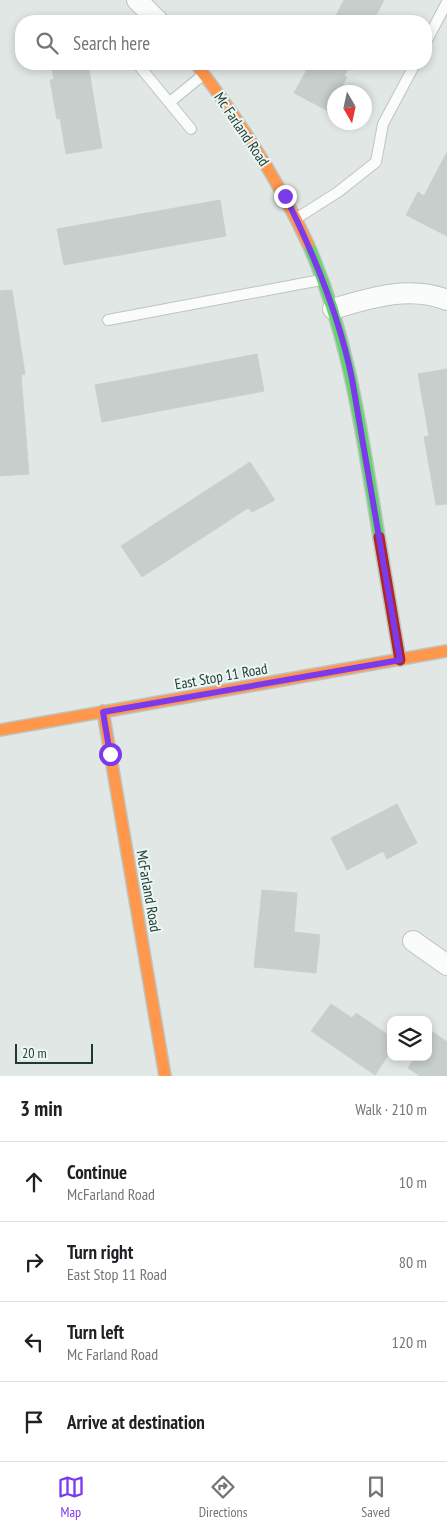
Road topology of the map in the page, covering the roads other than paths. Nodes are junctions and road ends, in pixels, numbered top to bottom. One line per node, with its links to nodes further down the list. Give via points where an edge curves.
1 (137, 0): 3 (street)
2 (447, 2): 4 (lane)
3 (152, 15)
4 (432, 31)
5 (142, 70): 9 (lane)
6 (201, 70): 8 (street, Mc Farland Road)
7 (412, 70): 11 (lane, via 383,124 376,162 338,192)
8 (204, 74): 9 (lane); 11 (street, Mc Farland Road, via 254,144)
9 (170, 102): 10 (lane)
10 (191, 129)
11 (296, 218): 12 (street, Mc Farland Road)
12 (322, 280): 14 (street, Mc Farland Road); 15 (lane)
13 (447, 300): 14 (street, via 402,293)
14 (333, 309): 17 (street, Mc Farland Road, via 350,371)
15 (108, 320)
16 (447, 651): 17 (street, East Stop 11 Road)
17 (400, 660): 18 (street, East Stop 11 Road)
18 (103, 712): 19 (street, East Stop 11 Road); 22 (street, McFarland Road)
19 (0, 730)
20 (413, 941): 21 (street)
21 (447, 965)
22 (165, 1076)

